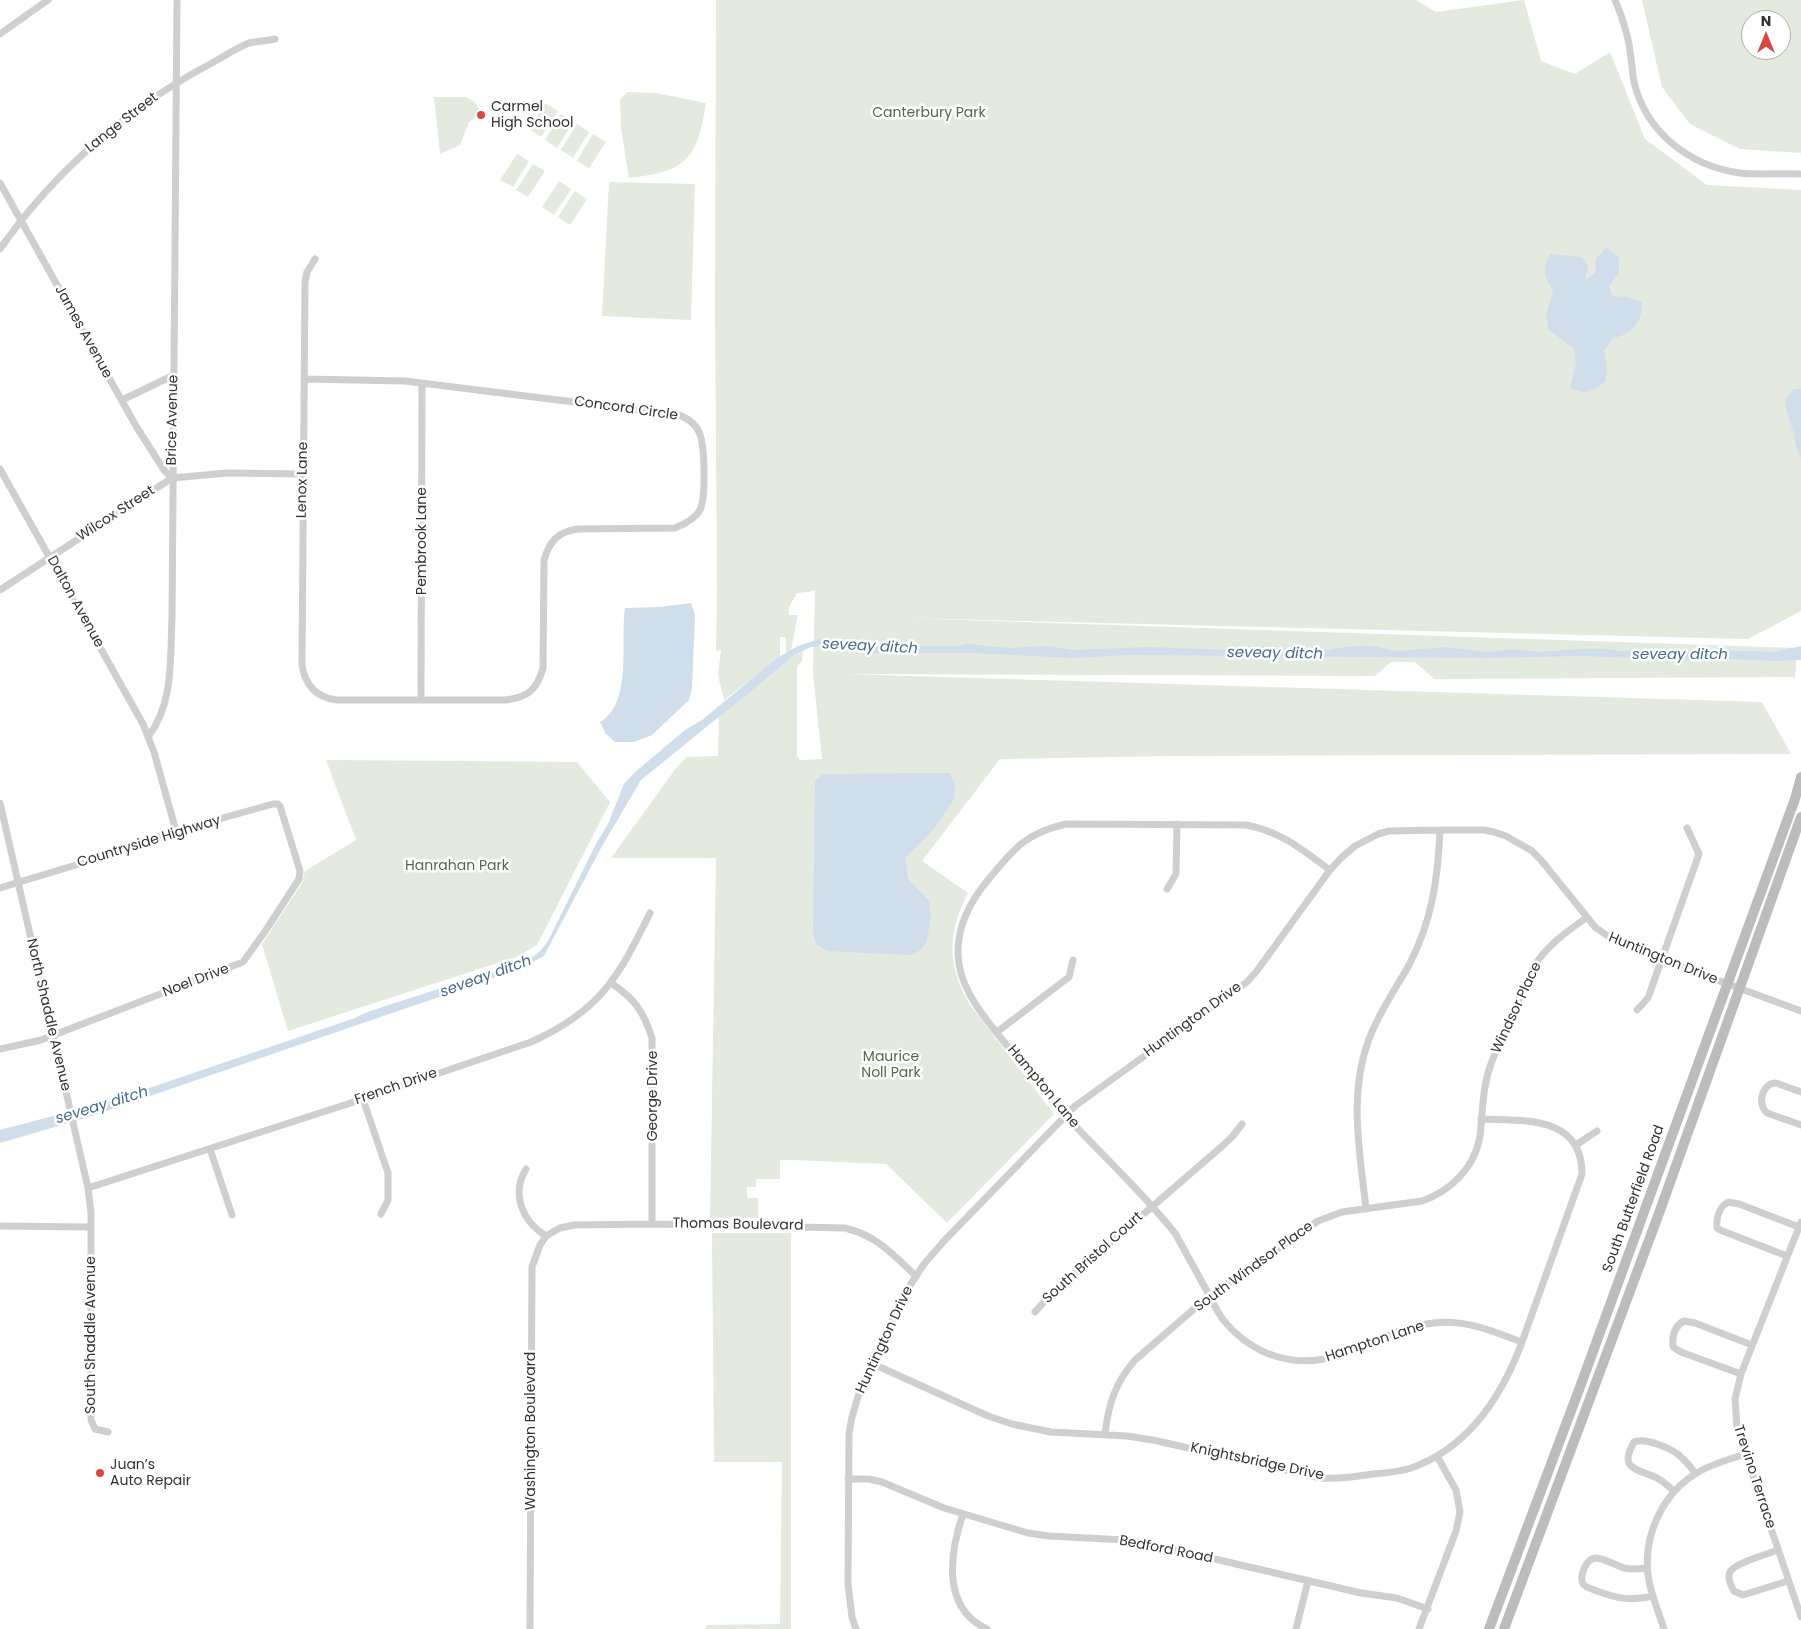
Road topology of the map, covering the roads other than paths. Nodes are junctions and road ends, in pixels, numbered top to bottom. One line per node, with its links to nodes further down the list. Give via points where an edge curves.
1 (48, 0): 4 (street)
2 (177, 0): 6 (street, Brice Avenue)
3 (1615, 0): 7 (street, via 1628,42 1637,91 1651,122 1671,143 1690,157 1714,168 1741,173)
4 (0, 34)
5 (275, 39): 6 (street, Lange Street, via 248,44)
6 (176, 82): 9 (street, Lange Street, via 80,156); 12 (street, Brice Avenue)
7 (1801, 174)
8 (0, 183): 9 (street, James Avenue)
9 (20, 220): 10 (street, Lange Street); 15 (street, James Avenue)
10 (0, 249)
11 (315, 258): 13 (street, Lenox Lane, via 305,282)
12 (174, 375): 15 (street); 18 (street, Brice Avenue)
13 (304, 379): 14 (street, Concord Circle); 17 (street, Lenox Lane)
14 (422, 384): 22 (street, Pembrook Lane); 22 (street, Concord Circle, via 679,415 691,421 701,434 704,469 700,510 681,526 662,529 578,528 563,532 551,542 544,560 543,668 540,679 528,694 506,700)
15 (122, 400): 18 (street, James Avenue)
16 (0, 468): 19 (street, Dalton Avenue)
17 (303, 474): 18 (street, Wilcox Street); 21 (street, Lenox Lane, via 302,665 311,689)
18 (172, 478): 19 (street, Wilcox Street); 23 (street, Brice Avenue, via 170,667 166,702)
19 (50, 558): 20 (street, Wilcox Street); 23 (street, Dalton Avenue)
20 (0, 590)
21 (322, 696): 22 (street, Concord Circle, via 336,700)
22 (421, 699)
23 (148, 737): 31 (street)
24 (1801, 778): 41 (main road, South Butterfield Road)
25 (0, 803): 33 (street, North Shaddle Avenue)
26 (1801, 817): 42 (main road, South Butterfield Road)
27 (286, 824): 31 (street, Countryside Highway, via 280,806 272,804); 46 (street, Noel Drive, via 300,876 246,959 236,966)
28 (1177, 824): 32 (street, Hampton Lane, via 1264,828 1290,841); 35 (street, via 1176,874); 45 (street, Hampton Lane, via 1066,824 1035,834 1010,853 970,904 959,939 959,963 968,991)
29 (1687, 828): 39 (street, via 1699,854)
30 (1440, 830): 32 (street, Huntington Drive, via 1378,834 1355,846); 37 (street, Huntington Drive, via 1484,830 1522,844 1541,860); 60 (street, via 1436,888 1426,926 1408,966 1379,1016 1362,1064 1356,1122)
31 (176, 831): 33 (street, Countryside Highway)
32 (1330, 870): 50 (street, Huntington Drive, via 1247,982 1092,1092)
33 (18, 882): 34 (street, Countryside Highway); 46 (street, North Shaddle Avenue)
34 (0, 888)
35 (1167, 889)
36 (650, 912): 40 (street, French Drive)
37 (1586, 918): 39 (street, Huntington Drive, via 1619,944); 51 (street, Windsor Place, via 1559,937 1534,966 1491,1064)
38 (1073, 960): 45 (street, via 1069,977)
39 (1662, 960): 41 (street, Huntington Drive); 43 (street, via 1648,998)
40 (611, 983): 49 (street, French Drive, via 585,1010 552,1032); 63 (street, George Drive, via 635,1002 647,1021 652,1038)
41 (1727, 985): 42 (street, Huntington Drive); 96 (main road, South Butterfield Road)
42 (1740, 990): 44 (street, Huntington Drive); 97 (main road, South Butterfield Road)
43 (1637, 1010)
44 (1801, 1011)
45 (997, 1032): 50 (street, Hampton Lane)
46 (53, 1035): 47 (street, Noel Drive); 58 (street, North Shaddle Avenue)
47 (0, 1049)
48 (1801, 1092): 53 (street, via 1770,1084 1761,1102 1767,1113)
49 (363, 1098): 56 (street, French Drive); 61 (street, via 388,1173 388,1200)
50 (1065, 1115): 59 (street, Hampton Lane); 69 (street, Huntington Drive, via 944,1241)
51 (1481, 1119): 55 (street, via 1545,1123 1563,1132); 60 (street, South Windsor Place, via 1478,1144 1471,1161 1446,1190 1422,1202)
52 (1242, 1124): 59 (street, South Bristol Court, via 1220,1148)
53 (1801, 1125)
54 (1597, 1131): 55 (street)
55 (1576, 1145): 72 (street, Knightsbridge Drive, via 1582,1168 1580,1183)
56 (210, 1149): 58 (street, French Drive); 62 (street)
57 (526, 1169): 67 (street, via 519,1183 522,1209 528,1220)
58 (88, 1188): 66 (street, North Shaddle Avenue)
59 (1152, 1206): 70 (street, Hampton Lane, via 1175,1233); 71 (street, South Bristol Court, via 1041,1303)
60 (1366, 1209): 70 (street, South Windsor Place, via 1342,1212 1318,1221)
61 (382, 1214)
62 (232, 1215)
63 (652, 1224): 67 (street, Thomas Boulevard, via 574,1225); 69 (street, Thomas Boulevard, via 845,1228 878,1241)
64 (1800, 1225): 68 (street, Trevino Terrace); 68 (street, Trevino Terrace, via 1728,1202 1719,1212 1716,1222 1720,1230)
65 (0, 1226): 66 (street)
66 (90, 1227): 76 (street, South Shaddle Avenue, via 91,1420 95,1429)
67 (546, 1236): 91 (street, Washington Boulevard, via 532,1267)
68 (1787, 1256): 73 (street, Trevino Terrace)
69 (916, 1276): 74 (street, Huntington Drive)
70 (1209, 1296): 72 (street, Hampton Lane, via 1225,1322 1243,1340 1261,1351 1285,1359 1312,1361 1332,1358 1410,1327 1434,1323 1472,1324); 77 (street, South Windsor Place, via 1125,1371 1111,1397)
71 (1036, 1312)
72 (1522, 1342): 79 (street, Knightsbridge Drive, via 1507,1377 1483,1415 1458,1442)
73 (1752, 1345): 75 (street, Trevino Terrace); 75 (street, via 1695,1323 1684,1321 1676,1327 1673,1347)
74 (871, 1363): 77 (street, Knightsbridge Drive, via 1012,1424 1051,1432); 81 (street, Huntington Drive, via 852,1417)
75 (1741, 1374): 78 (street, Trevino Terrace, via 1735,1416)
76 (108, 1432)
77 (1105, 1435): 79 (street, Knightsbridge Drive, via 1184,1446 1320,1478 1341,1479 1401,1470)
78 (1745, 1454): 80 (street); 84 (street, Trevino Terrace)
79 (1437, 1456): 89 (street, via 1456,1490 1460,1512)
80 (1695, 1474): 82 (street); 82 (street, via 1683,1458 1671,1450 1643,1440 1634,1442 1627,1457 1632,1468 1657,1478)
81 (848, 1479): 83 (street, Bedford Road, via 882,1482); 92 (street, Huntington Drive, via 848,1584)
82 (1674, 1491): 85 (street, via 1653,1528)
83 (963, 1514): 86 (street, Bedford Road, via 1035,1534 1146,1543); 93 (street, via 953,1548 954,1590 966,1614)
84 (1778, 1550): 87 (street, Trevino Terrace); 87 (street, via 1734,1566 1729,1580 1734,1591 1743,1595)
85 (1647, 1568): 88 (street); 88 (street, via 1624,1568 1596,1558 1587,1563 1582,1579 1587,1587 1615,1598 1627,1600)
86 (1308, 1581): 89 (street, Bedford Road, via 1396,1598); 94 (street)
87 (1788, 1581): 90 (street, Trevino Terrace)
88 (1653, 1596): 98 (street)
89 (1428, 1609): 95 (street)
90 (1801, 1617)
91 (530, 1629)
92 (856, 1629)
93 (987, 1629)
94 (1296, 1629)
95 (1419, 1629)
96 (1489, 1629)
97 (1504, 1629)
98 (1664, 1629)

